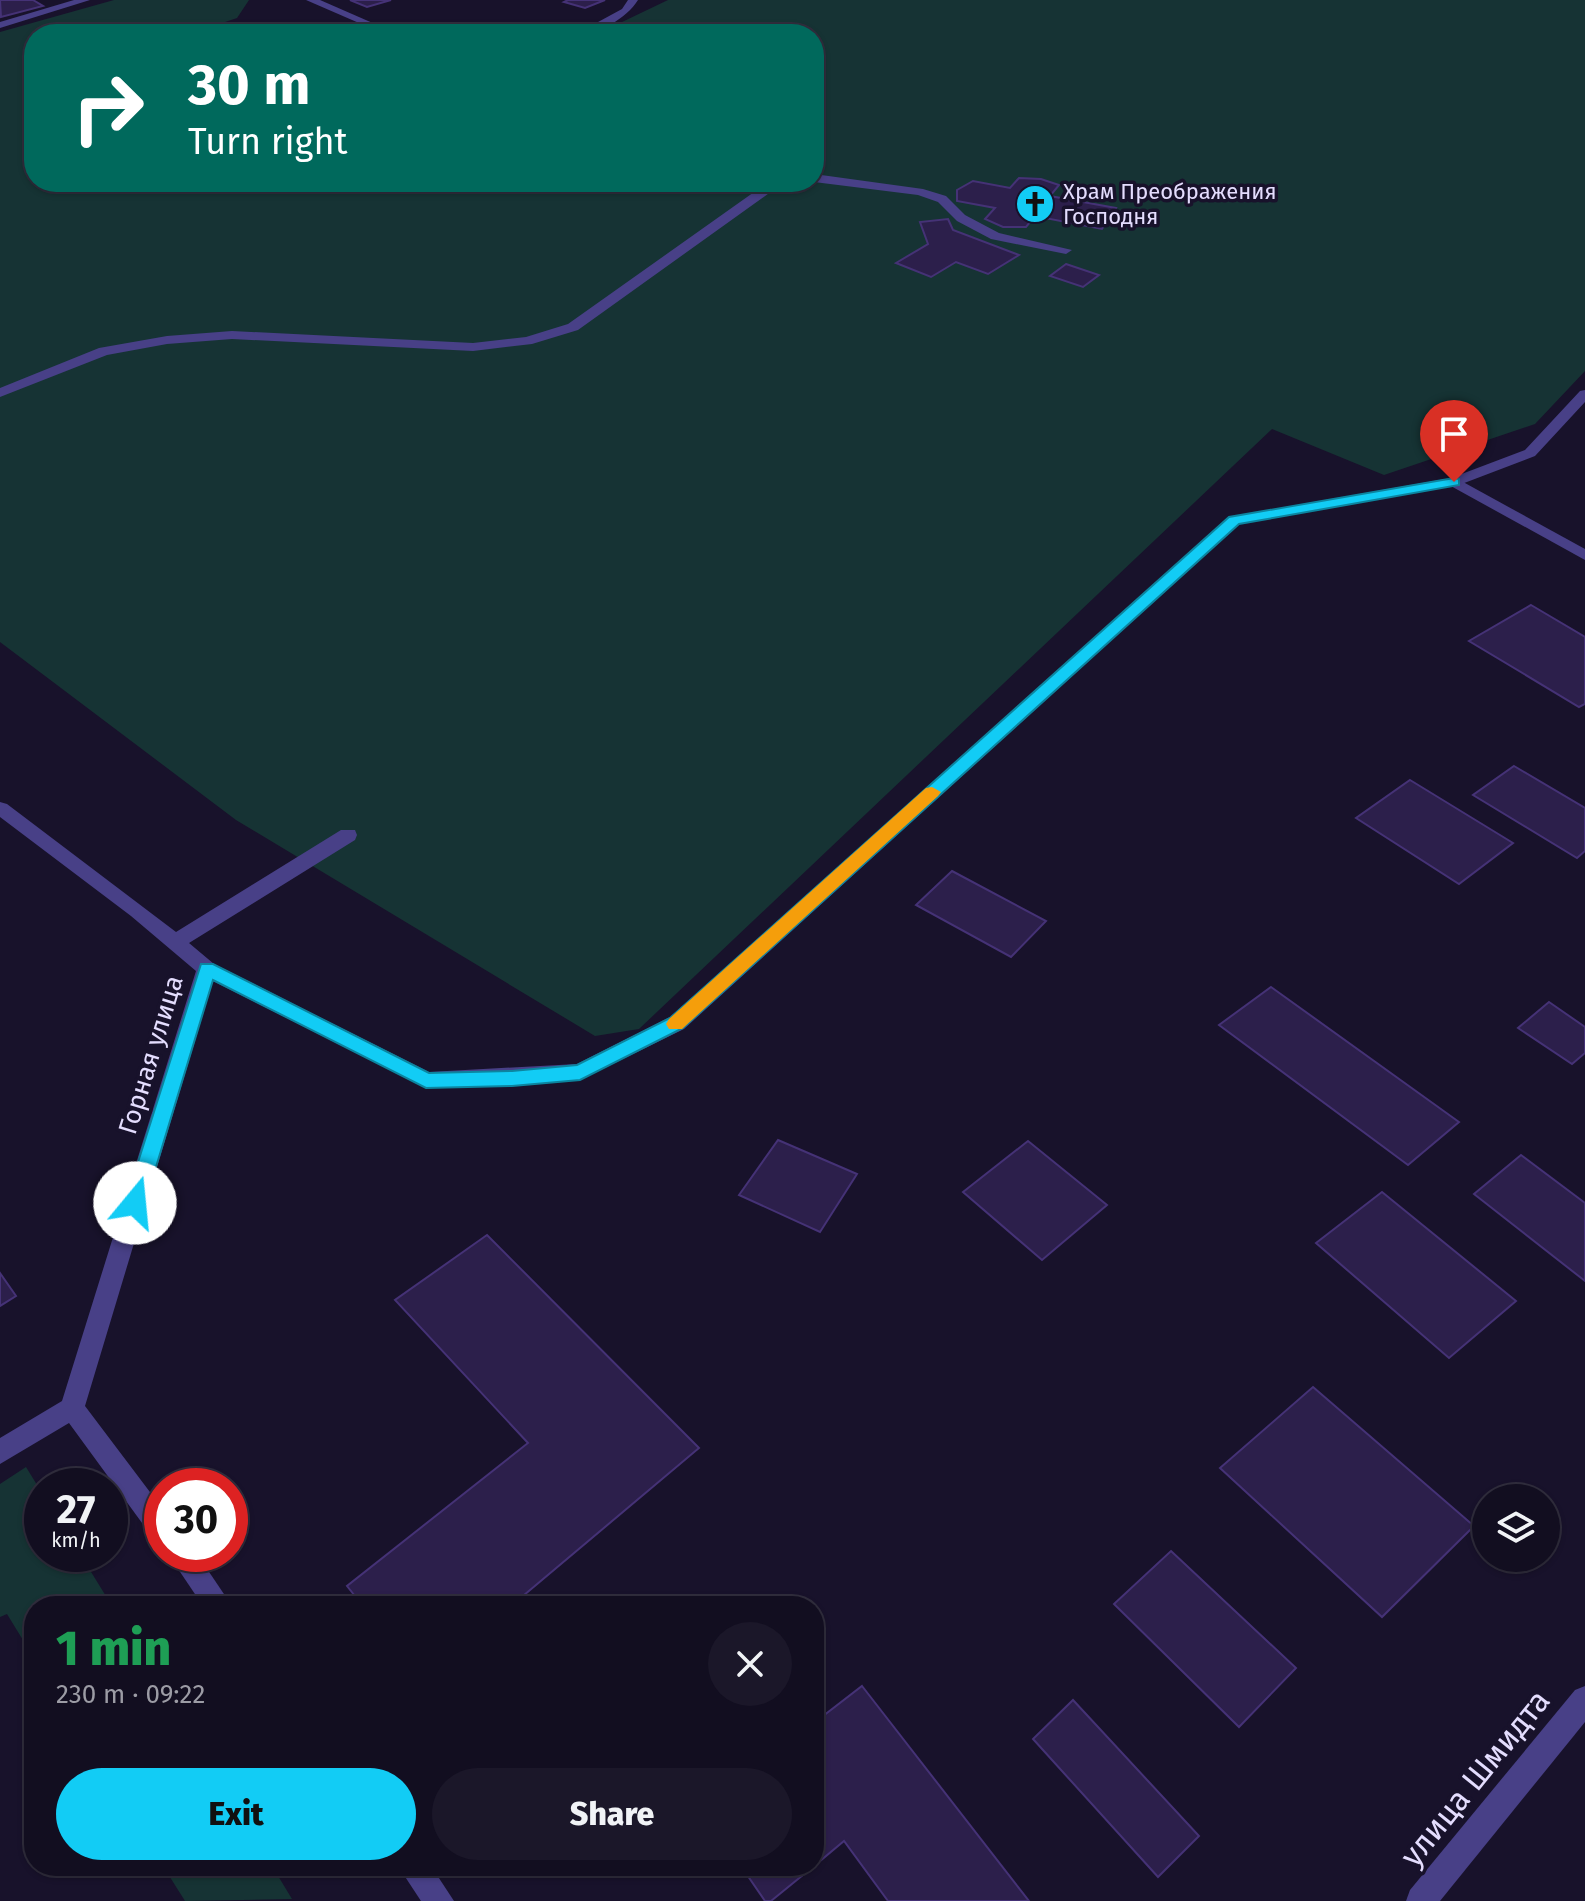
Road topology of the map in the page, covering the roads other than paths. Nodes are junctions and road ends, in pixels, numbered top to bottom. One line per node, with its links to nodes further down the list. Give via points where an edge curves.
1 (85, 0): 6 (street)
2 (311, 0): 4 (street)
3 (633, 0): 5 (street, via 626,11)
4 (368, 24)
5 (601, 24)
6 (0, 25)
7 (824, 179): 9 (street, via 919,192 942,199 961,218 995,236)
8 (762, 192): 10 (street, via 573,327 527,341 473,347 232,335 167,340 104,351)
9 (1066, 250)
10 (0, 393)
11 (1585, 394): 12 (street, via 1530,453)
12 (1454, 482): 13 (street); 17 (street, via 1234,520 677,1023 580,1072 426,1080)
13 (1585, 555)
14 (0, 808): 16 (street, Горная улица)
15 (348, 835): 16 (street)
16 (176, 942): 17 (street, Горная улица)
17 (207, 969): 18 (street, Горная улица)
18 (72, 1408): 19 (street); 20 (street)
19 (0, 1452)
20 (144, 1505)
21 (194, 1572): 22 (street)
22 (212, 1596)
23 (1585, 1700): 26 (street, улица Шмидта)
24 (420, 1876): 25 (street)
25 (439, 1901)
26 (1421, 1901)

